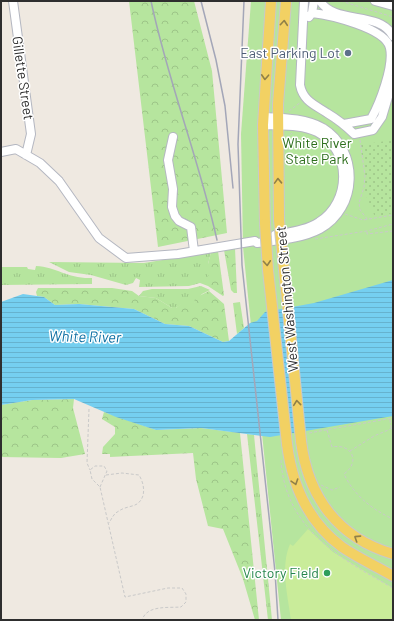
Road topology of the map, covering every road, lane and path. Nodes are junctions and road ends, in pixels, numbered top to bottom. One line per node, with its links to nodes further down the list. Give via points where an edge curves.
1 (13, 1): 23 (street, Gillette Street, via 31,134)
2 (271, 1): 17 (main road, West Washington Street, one-way to 17)
3 (286, 1): 18 (main road, West Washington Street, one-way to 3)
4 (304, 1): 19 (street, via 301,92 313,106)
5 (314, 1): 10 (street)
6 (320, 1): 13 (street, via 339,14 384,27)
7 (341, 1): 11 (path)
8 (375, 1): 9 (street)
9 (393, 6)
10 (312, 13): 12 (street); 19 (street, via 365,27 384,37 390,47 391,59 386,82 371,119)
11 (393, 17)
12 (307, 21)
13 (393, 36)
14 (393, 80): 20 (street, via 378,124 373,130)
15 (303, 100): 16 (path)
16 (288, 111)
17 (263, 121): 18 (street); 45 (main road, West Washington Street, one-way to 45, bridge, via 265,224 271,298 289,459 296,485 317,522 342,547)
18 (278, 122): 29 (street, via 318,132 339,155 344,184 335,207 318,222 300,229 256,238 255,241); 35 (main road, West Washington Street, one-way to 18, bridge, via 279,220)
19 (344, 124): 20 (street, via 354,134)
20 (359, 134): 24 (path, via 365,176 359,203 360,210)
21 (173, 137): 29 (street, via 168,160 173,188 172,207 175,216 191,227)
22 (1, 152): 23 (street, via 16,149)
23 (26, 155): 29 (street, via 40,163 59,181 99,238 126,258)
24 (369, 220)
25 (393, 224): 27 (path)
26 (393, 231): 27 (path)
27 (367, 232): 28 (path)
28 (315, 239)
29 (194, 251)
30 (89, 409): 37 (path, via 87,464)
31 (389, 418): 32 (path); 33 (path); 34 (path)
32 (393, 418)
33 (392, 429): 36 (path, via 374,436)
34 (327, 430): 35 (path); 36 (path, via 332,447 344,446)
35 (304, 437): 44 (main road, West Washington Street, one-way to 35, via 356,538 327,511 310,480)
36 (350, 451): 42 (path, via 353,462 344,474 350,486 378,512)
37 (90, 470): 38 (path, via 95,466 104,466 107,471); 40 (path, via 92,479)
38 (105, 476): 40 (path); 43 (path, via 131,473 138,475 143,481 144,489 138,503 120,510)
39 (320, 485): 41 (path, via 332,490)
40 (100, 487): 43 (path)
41 (340, 487)
42 (393, 519)
43 (108, 523): 46 (path, via 125,598 168,588 182,588 186,594 186,602 181,606 151,609 144,613)
44 (393, 554)
45 (393, 576)
46 (142, 620)

